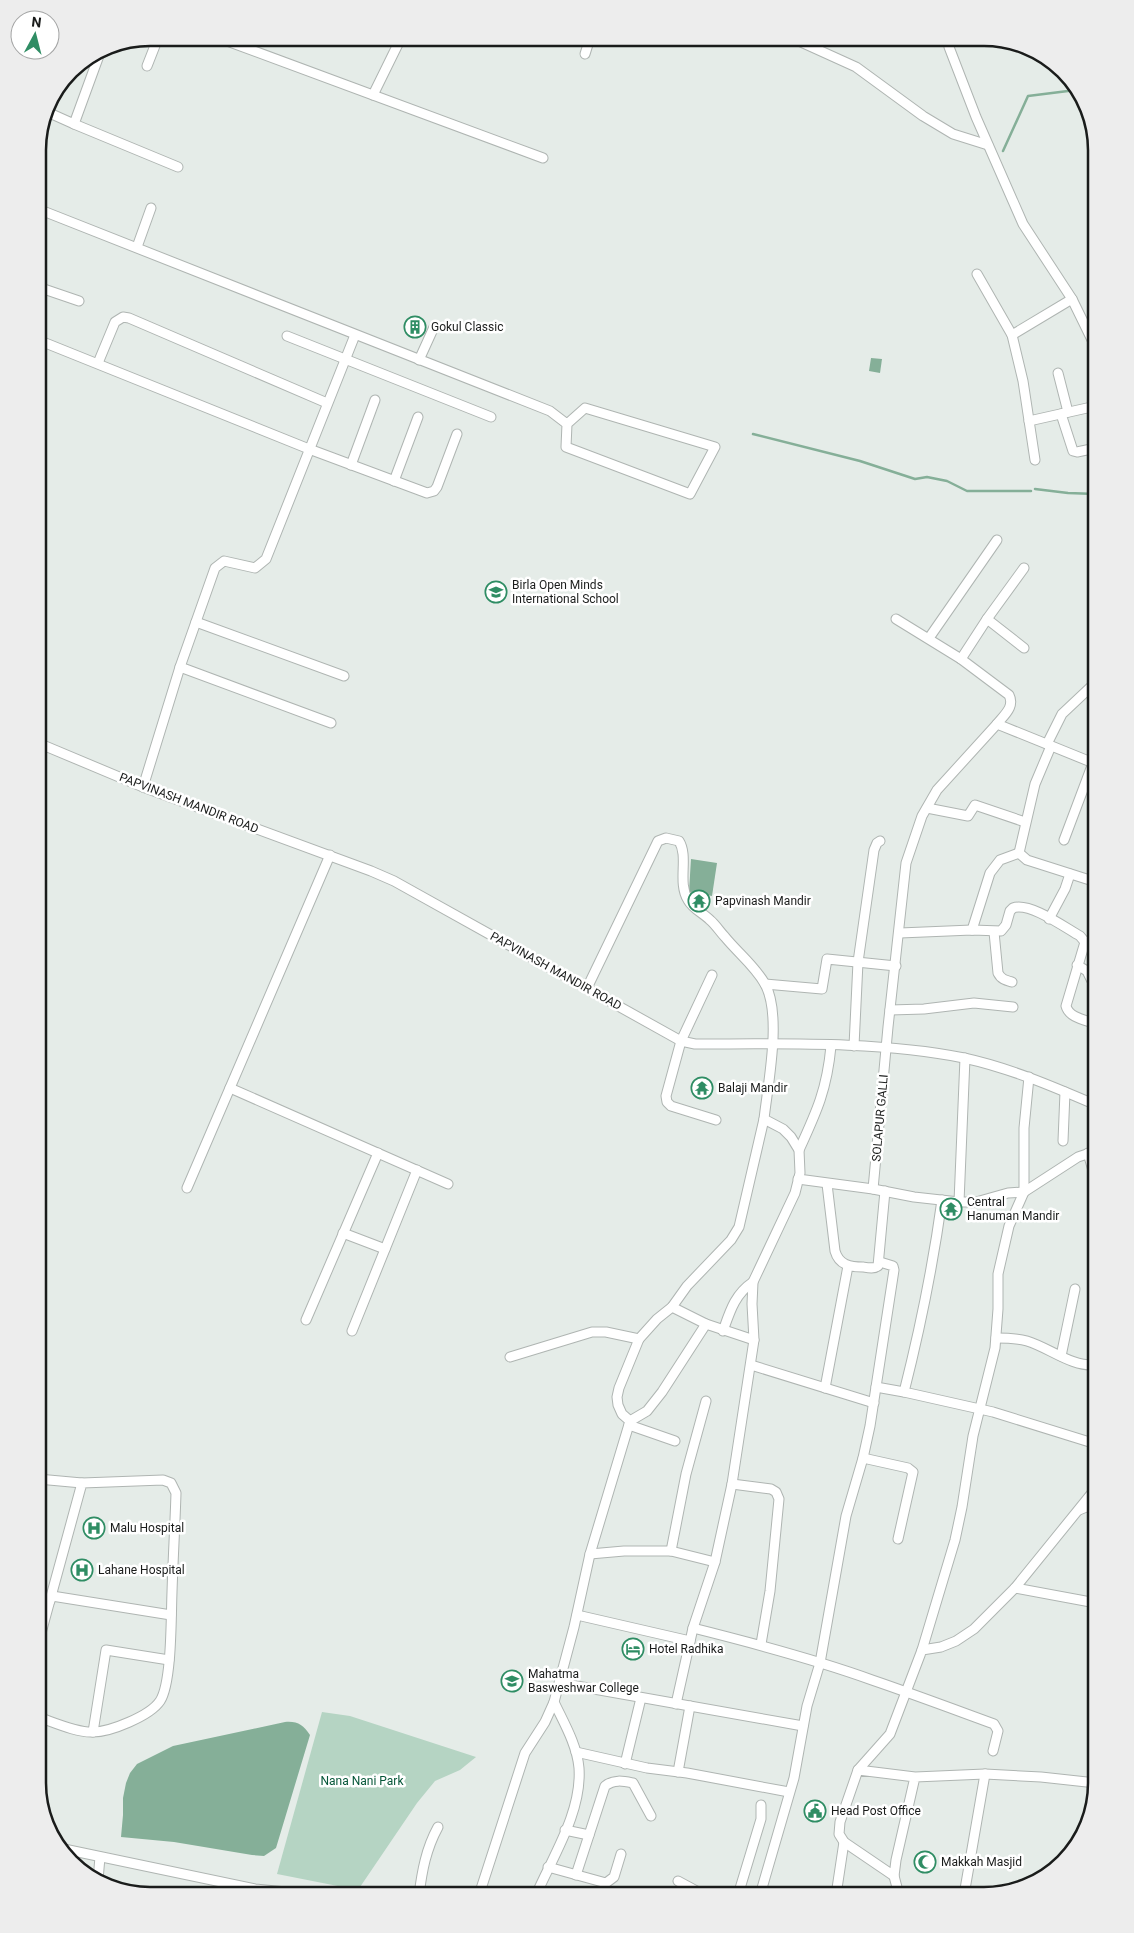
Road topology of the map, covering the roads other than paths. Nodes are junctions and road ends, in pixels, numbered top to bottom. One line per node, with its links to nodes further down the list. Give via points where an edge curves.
1 (155, 46): 9 (street)
2 (241, 46): 10 (street)
3 (397, 46): 10 (street)
4 (588, 46): 7 (street)
5 (810, 46): 13 (street, via 856,67 953,134)
6 (949, 46): 13 (street)
7 (585, 54)
8 (97, 61): 12 (street)
9 (147, 66)
10 (373, 95): 14 (street)
11 (53, 115): 12 (street)
12 (74, 124): 15 (street)
13 (988, 145): 21 (street, via 1024,224)
14 (543, 158)
15 (178, 167)
16 (151, 208): 18 (street)
17 (46, 212): 18 (street)
18 (137, 247): 25 (street)
19 (978, 274): 26 (street)
20 (46, 290): 22 (street)
21 (1072, 299): 24 (street); 26 (street)
22 (79, 301)
23 (434, 327): 30 (street)
24 (1088, 332)
25 (355, 335): 29 (street); 30 (street)
26 (1012, 335): 39 (street)
27 (288, 336): 29 (street)
28 (46, 343): 31 (street)
29 (345, 359): 34 (street); 38 (street)
30 (418, 360): 40 (street, via 550,412)
31 (98, 363): 34 (street, via 115,322 123,317 129,318); 42 (street)
32 (1058, 373): 36 (street)
33 (375, 400): 45 (street)
34 (327, 403): 42 (street)
35 (1088, 408): 36 (street)
36 (1064, 413): 39 (street); 43 (street, via 1073,451)
37 (418, 416): 46 (street)
38 (491, 417)
39 (1030, 421): 44 (street)
40 (567, 424): 40 (street, via 585,408 715,448 690,494 566,447)
41 (457, 434): 46 (street, via 434,491 427,493)
42 (309, 449): 45 (street); 51 (street, via 266,559 255,568 224,561 218,564)
43 (1088, 450)
44 (1035, 460)
45 (351, 465): 46 (street)
46 (394, 481)
47 (997, 540): 52 (street)
48 (1024, 568): 50 (street)
49 (896, 619): 52 (street)
50 (988, 619): 53 (street); 54 (street)
51 (196, 622): 55 (street); 56 (street)
52 (929, 638): 54 (street)
53 (1024, 648)
54 (961, 659): 59 (street, SOLAPUR GALLI, via 1009,695 1012,703)
55 (180, 667): 58 (street); 64 (street)
56 (344, 676)
57 (1088, 690): 60 (street, via 1062,714)
58 (331, 723)
59 (997, 724): 60 (street); 65 (street, SOLAPUR GALLI, via 937,790)
60 (1049, 745): 62 (street); 66 (street)
61 (46, 746): 64 (street, PAPVINASH MANDIR ROAD)
62 (1088, 760)
63 (1088, 780): 67 (street)
64 (143, 786): 70 (street, PAPVINASH MANDIR ROAD)
65 (927, 808): 66 (street, via 968,816 975,805); 76 (street, SOLAPUR GALLI, via 906,863)
66 (1025, 822): 69 (street)
67 (1064, 840)
68 (880, 841): 77 (street, via 874,850)
69 (1018, 853): 71 (street, via 1027,860); 74 (street, via 1000,860 990,872)
70 (330, 855): 84 (street, PAPVINASH MANDIR ROAD, via 394,881); 95 (street)
71 (1070, 874): 72 (street); 73 (street)
72 (1088, 880)
73 (1049, 919): 75 (street, via 1036,911 1017,906 1010,912 1004,929); 78 (street, via 1085,942)
74 (972, 930): 75 (street); 76 (street)
75 (994, 932): 82 (street, via 998,973 1004,980)
76 (900, 933): 79 (street, SOLAPUR GALLI)
77 (858, 962): 79 (street); 83 (street, via 827,959 822,989); 91 (street)
78 (1077, 965): 80 (street); 87 (street, via 1066,1001 1067,1011)
79 (896, 966): 86 (street, SOLAPUR GALLI)
80 (1088, 974)
81 (712, 975): 88 (street)
82 (1012, 982)
83 (765, 984): 84 (street, via 710,920 688,900 683,888 683,849 679,842 666,838 658,841); 89 (street, via 772,1008)
84 (587, 988): 88 (street, PAPVINASH MANDIR ROAD)
85 (1013, 1007): 86 (street, via 974,1003)
86 (890, 1010): 92 (street, SOLAPUR GALLI)
87 (1088, 1021)
88 (681, 1041): 89 (street, PAPVINASH MANDIR ROAD); 99 (street, via 666,1091 667,1102)
89 (772, 1045): 90 (street, PAPVINASH MANDIR ROAD); 98 (street)
90 (831, 1046): 91 (street, PAPVINASH MANDIR ROAD); 101 (street, via 823,1095)
91 (854, 1046): 92 (street, PAPVINASH MANDIR ROAD)
92 (886, 1048): 93 (street, PAPVINASH MANDIR ROAD); 109 (street, SOLAPUR GALLI)
93 (965, 1058): 94 (street, PAPVINASH MANDIR ROAD); 113 (street)
94 (1029, 1077): 96 (street, PAPVINASH MANDIR ROAD); 111 (street, via 1024,1128)
95 (230, 1088): 102 (street); 108 (street)
96 (1065, 1092): 97 (street, PAPVINASH MANDIR ROAD); 100 (street)
97 (1088, 1102)
98 (764, 1119): 101 (street, via 783,1129); 120 (street, via 739,1227 731,1240 686,1286)
99 (716, 1120)
100 (1063, 1141)
101 (799, 1150): 105 (street)
102 (378, 1153): 104 (street); 114 (street)
103 (1088, 1154): 111 (street)
104 (417, 1170): 106 (street); 115 (street)
105 (798, 1179): 107 (street); 118 (street, via 786,1214)
106 (448, 1184)
107 (827, 1184): 109 (street); 117 (street, via 835,1251 838,1260)
108 (187, 1188)
109 (873, 1189): 110 (street)
110 (886, 1191): 112 (street); 116 (street)
111 (1024, 1192): 113 (street, via 976,1202); 125 (street, via 1010,1226 998,1274)
112 (942, 1200): 113 (street); 134 (street, via 935,1252)
113 (959, 1202)
114 (343, 1233): 115 (street); 121 (street)
115 (385, 1249): 123 (street)
116 (880, 1262): 117 (street, via 877,1268); 132 (street, via 890,1264 894,1270)
117 (848, 1266): 133 (street)
118 (753, 1282): 124 (street, via 740,1292); 127 (street)
119 (1075, 1289): 128 (street)
120 (672, 1307): 122 (street); 126 (street)
121 (306, 1320)
122 (706, 1324): 124 (street); 138 (street, via 651,1406)
123 (352, 1331)
124 (723, 1331): 127 (street)
125 (996, 1338): 128 (street, via 1029,1342); 137 (street)
126 (639, 1339): 129 (street, via 592,1332); 138 (street, via 617,1397 622,1414)
127 (754, 1340): 131 (street)
128 (1061, 1356): 130 (street)
129 (510, 1357)
130 (1088, 1364)
131 (751, 1365): 133 (street); 144 (street)
132 (876, 1387): 134 (street); 136 (street)
133 (825, 1388): 136 (street)
134 (904, 1392): 137 (street)
135 (706, 1401): 149 (street, via 686,1474)
136 (874, 1403): 141 (street)
137 (979, 1408): 140 (street); 162 (street, via 955,1540)
138 (630, 1423): 139 (street); 150 (street)
139 (675, 1441)
140 (1088, 1442)
141 (863, 1458): 148 (street, via 908,1468 913,1472); 164 (street, via 846,1516)
142 (46, 1480): 143 (street)
143 (82, 1483): 154 (street); 157 (street, via 163,1480 174,1487)
144 (732, 1484): 151 (street); 161 (street, via 771,1489 778,1499 770,1591)
145 (1088, 1498): 147 (street)
146 (1088, 1506): 147 (street)
147 (1079, 1510): 152 (street)
148 (898, 1538)
149 (671, 1551): 150 (street); 151 (street)
150 (590, 1554): 156 (street)
151 (715, 1562): 159 (street)
152 (1015, 1588): 155 (street); 162 (street, via 974,1629 948,1644)
153 (46, 1599): 154 (street)
154 (51, 1599): 157 (street); 158 (street)
155 (1088, 1602)
156 (577, 1614): 160 (street); 165 (street)
157 (172, 1615): 163 (street)
158 (46, 1616)
159 (693, 1628): 160 (street); 161 (street)
160 (690, 1641): 169 (street)
161 (761, 1644): 164 (street)
162 (922, 1650): 166 (street)
163 (169, 1660): 173 (street, via 160,1703 148,1713 122,1725); 173 (street, via 106,1650)
164 (820, 1662): 166 (street); 172 (street)
165 (560, 1682): 167 (street); 168 (street)
166 (907, 1693): 174 (street, via 994,1724 998,1731); 177 (street, via 890,1734)
167 (641, 1698): 169 (street); 176 (street)
168 (554, 1702): 175 (street); 200 (street, via 525,1753)
169 (676, 1704): 170 (street)
170 (690, 1706): 172 (street); 178 (street)
171 (46, 1720): 173 (street)
172 (803, 1726): 183 (street)
173 (93, 1732)
174 (993, 1750)
175 (576, 1752): 176 (street); 187 (street, via 576,1797)
176 (630, 1765): 178 (street); 182 (street)
177 (858, 1770): 180 (street); 189 (street, via 840,1822 839,1834)
178 (678, 1772): 183 (street)
179 (985, 1774): 180 (street); 181 (street); 207 (street)
180 (915, 1777): 196 (street)
181 (1088, 1782)
182 (633, 1783): 185 (street); 188 (street, via 616,1781 605,1786)
183 (789, 1792): 204 (street)
184 (761, 1805): 203 (street, via 761,1819)
185 (651, 1816)
186 (438, 1827): 199 (street, via 425,1859)
187 (565, 1830): 188 (street); 193 (street)
188 (589, 1835): 195 (street)
189 (844, 1842): 196 (street); 205 (street)
190 (72, 1851): 192 (street)
191 (621, 1854): 195 (street, via 610,1882 602,1883)
192 (100, 1857): 194 (street); 198 (street)
193 (548, 1867): 195 (street); 201 (street)
194 (99, 1873)
195 (576, 1875)
196 (894, 1876): 206 (street)
197 (678, 1881): 202 (street)
198 (245, 1887)
199 (420, 1887)
200 (482, 1887)
201 (539, 1887)
202 (689, 1887)
203 (740, 1887)
204 (763, 1887)
205 (837, 1887)
206 (897, 1887)
207 (966, 1887)

